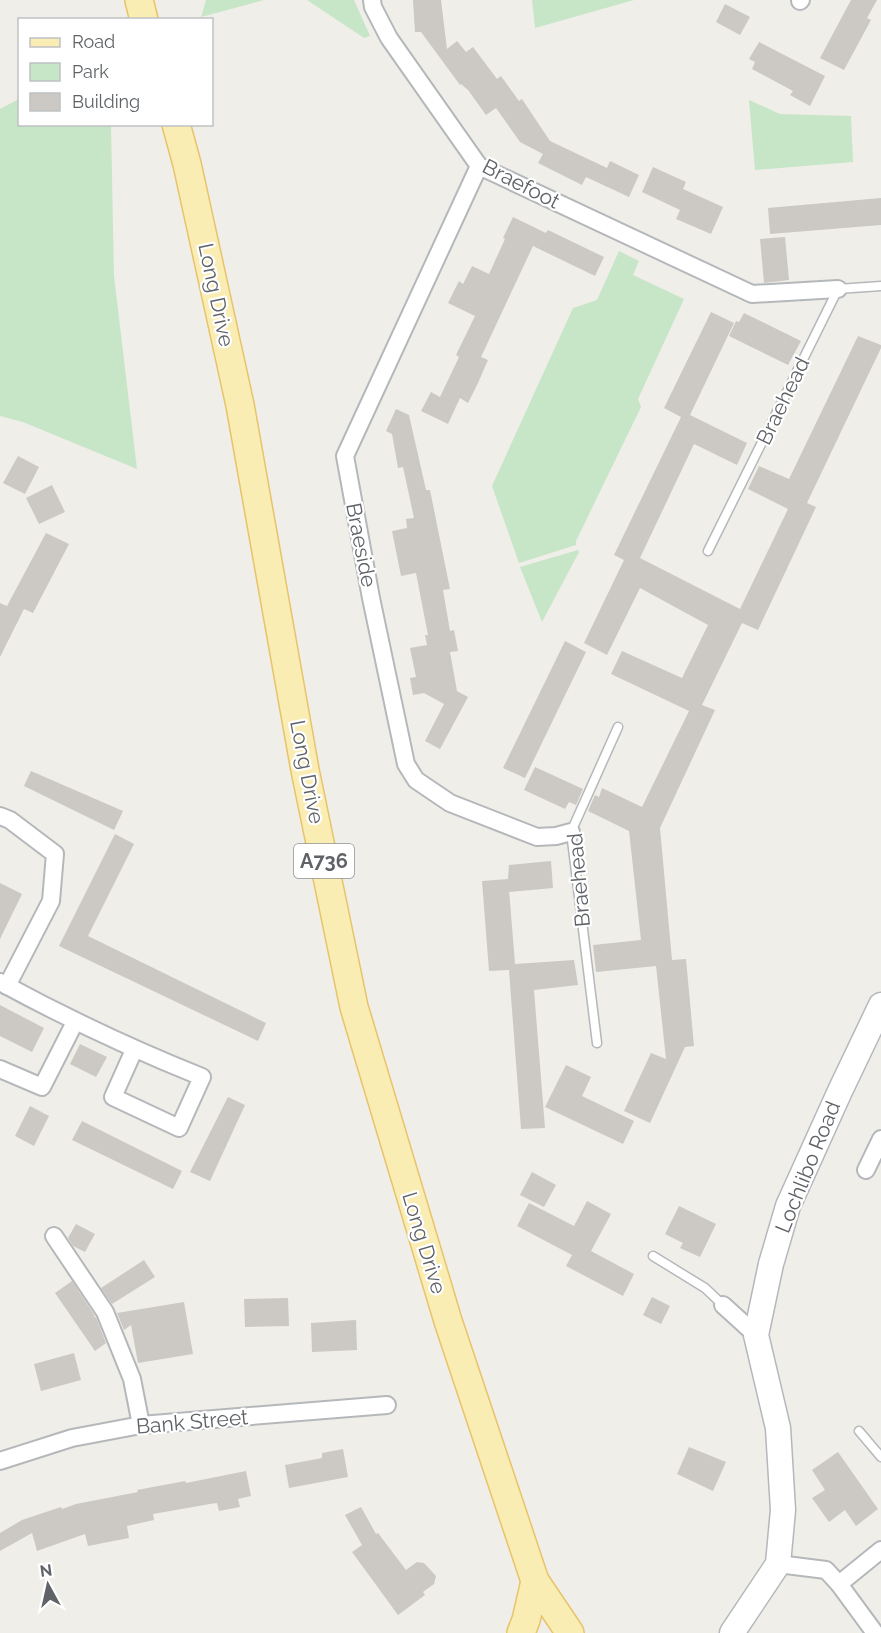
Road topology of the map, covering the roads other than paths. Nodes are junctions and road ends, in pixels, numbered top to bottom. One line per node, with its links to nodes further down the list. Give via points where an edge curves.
1 (372, 0): 3 (street, Braefoot, via 389,38)
2 (177, 126): 29 (main road, Long Drive / A736, via 240,405 305,771 354,1007 448,1321)
3 (479, 166): 5 (street, Braefoot, via 752,294); 9 (street, Braeside, via 345,456 406,764 416,780 450,803 537,837)
4 (881, 286): 5 (lane)
5 (838, 290): 6 (lane, Braehead)
6 (708, 551)
7 (618, 727): 9 (lane, Braehead)
8 (0, 816): 10 (street, via 55,854 51,902)
9 (570, 832): 13 (lane, Braehead)
10 (3, 984): 12 (street)
11 (881, 1005): 21 (street, Lochlibo Road, via 788,1206)
12 (75, 1022): 14 (street); 15 (street, via 42,1087)
13 (597, 1043)
14 (134, 1050): 14 (street, via 202,1077 179,1128 113,1097)
15 (0, 1069)
16 (881, 1139): 17 (street)
17 (866, 1170)
18 (54, 1236): 23 (street, via 105,1312 132,1379)
19 (653, 1256): 20 (lane, via 705,1288)
20 (723, 1305): 21 (street)
21 (756, 1335): 28 (street, via 778,1428 783,1510)
22 (387, 1405): 23 (street, Bank Street)
23 (141, 1425): 26 (street, Bank Street, via 72,1438)
24 (859, 1431): 25 (lane)
25 (881, 1456)
26 (0, 1461)
27 (881, 1550): 30 (street)
28 (778, 1564): 30 (street, via 825,1570); 33 (street)
29 (535, 1581): 31 (main road); 32 (main road, Long Drive / A736)
30 (840, 1584): 34 (street)
31 (521, 1633)
32 (570, 1633)
33 (732, 1633)
34 (876, 1633)

